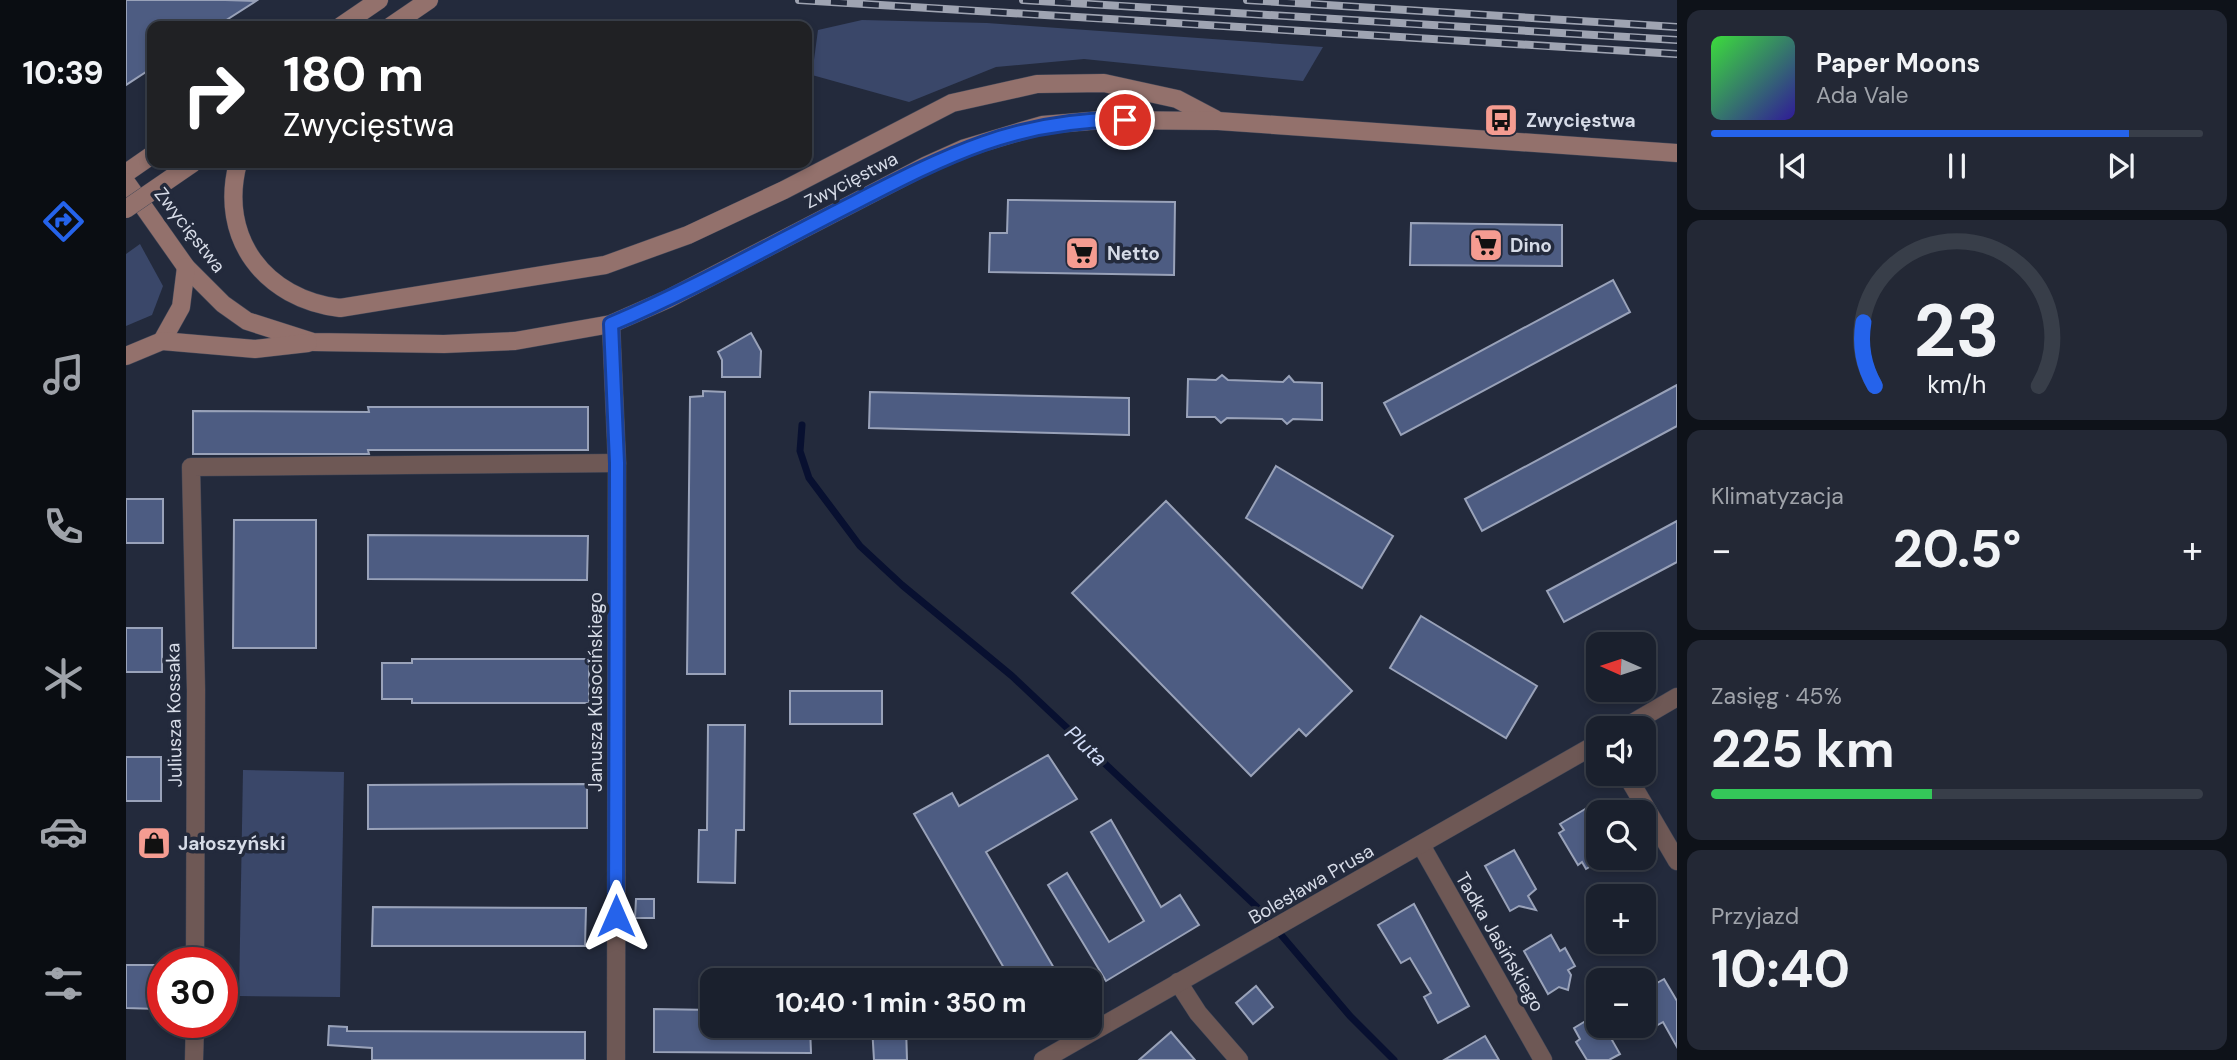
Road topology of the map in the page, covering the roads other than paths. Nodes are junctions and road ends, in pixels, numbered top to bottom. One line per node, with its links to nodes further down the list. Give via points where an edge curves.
1 (379, 0): 3 (main road)
2 (429, 0): 4 (main road)
3 (348, 21)
4 (398, 21)
5 (1219, 121): 6 (main road, Zwycięstwa); 9 (main road, via 1177,99 1104,83 1037,84 952,103 688,235 605,265 340,307 305,301 270,281 249,254 236,223); 14 (main road, Zwycięstwa, via 1102,120 1042,125 965,148)
6 (1677, 153)
7 (147, 158): 10 (main road)
8 (186, 168): 12 (main road, bridge)
9 (237, 168)
10 (126, 173)
11 (126, 183): 13 (main road, Zwycięstwa)
12 (126, 209)
13 (187, 267): 15 (main road, via 186,294); 16 (main road, Zwycięstwa, via 247,321)
14 (611, 324): 16 (main road, Zwycięstwa, via 515,341); 18 (street, Janusza Kusocińskiego)
15 (162, 341): 16 (main road, via 255,349); 17 (main road)
16 (313, 342)
17 (126, 356)
18 (617, 463): 25 (street, Juliusza Kossaka, via 191,467); 29 (street, Janusza Kusocińskiego)
19 (1677, 697): 20 (street)
20 (1645, 716)
21 (1586, 750): 23 (street, Bolesława Prusa)
22 (1633, 786): 24 (street)
23 (1421, 845): 26 (street, Bolesława Prusa); 32 (street, Tadka Jasińskiego)
24 (1677, 861)
25 (195, 947)
26 (1178, 982): 30 (street, Bolesława Prusa); 31 (street)
27 (195, 1038): 28 (street)
28 (194, 1060)
29 (616, 1060)
30 (1043, 1060)
31 (1239, 1060)
32 (1543, 1060)

